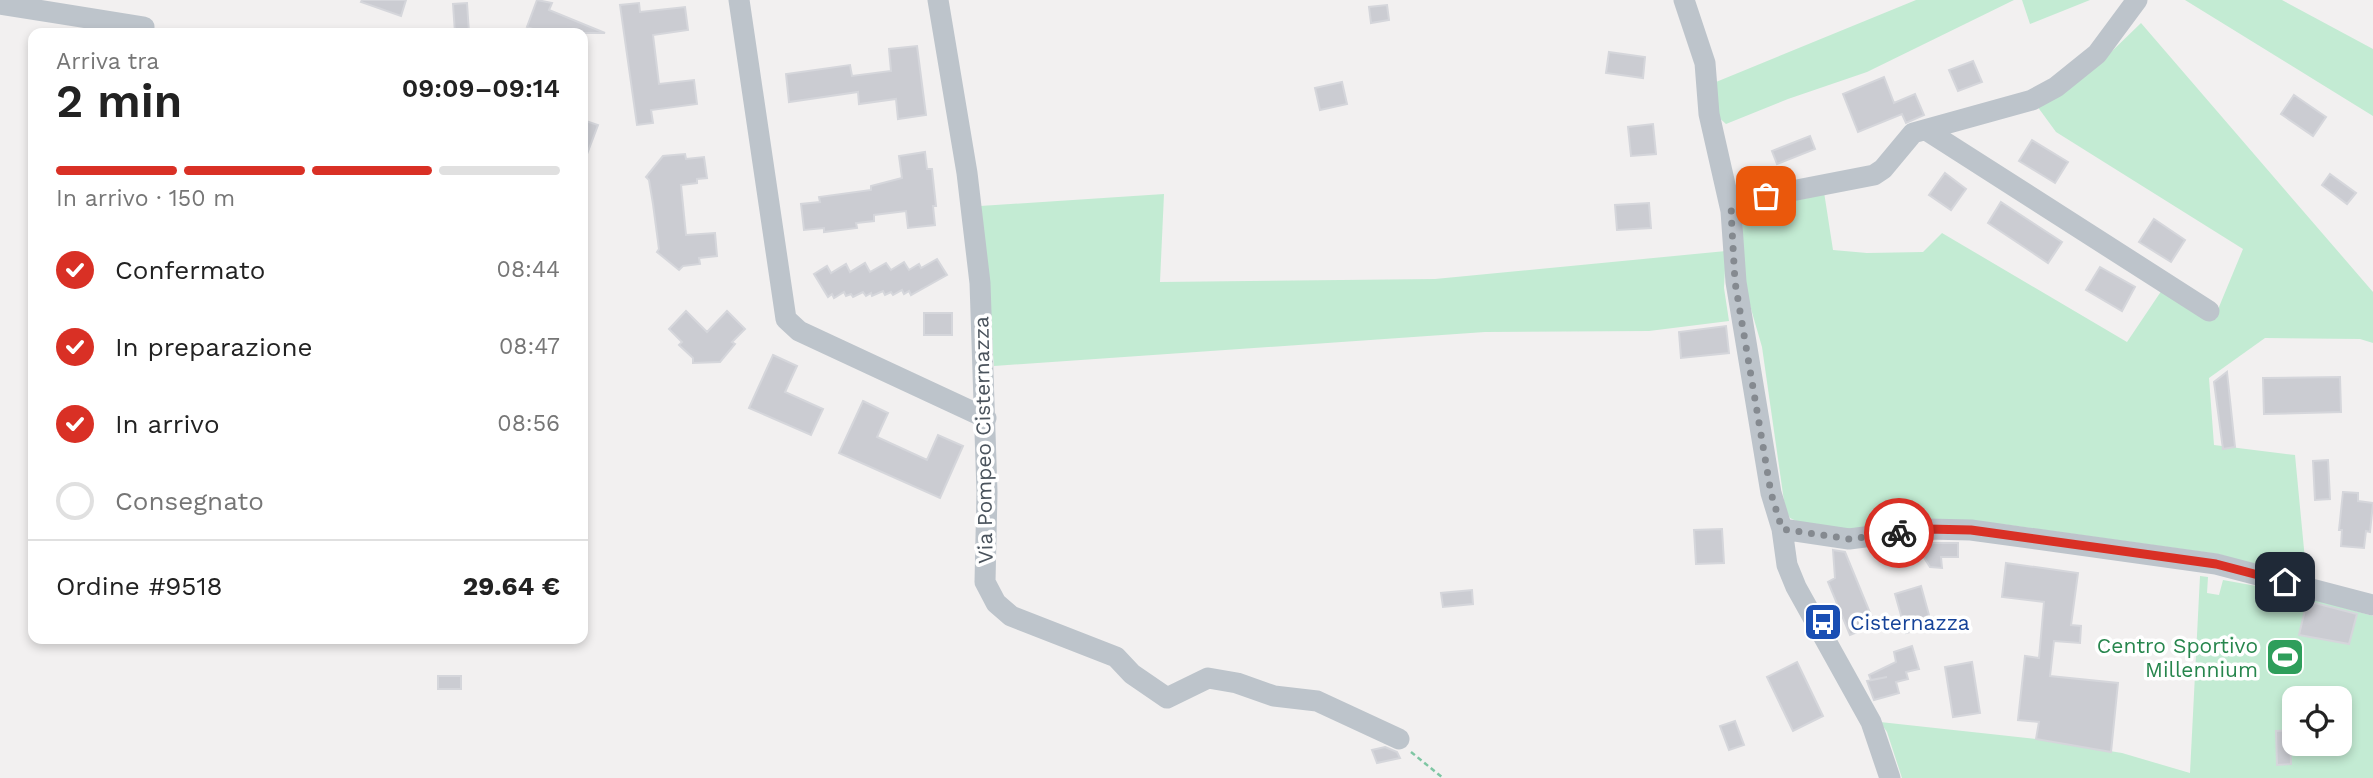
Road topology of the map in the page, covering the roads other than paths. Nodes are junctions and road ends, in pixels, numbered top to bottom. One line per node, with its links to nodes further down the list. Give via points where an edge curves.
1 (739, 0): 10 (street, via 786,318 799,331)
2 (938, 0): 10 (street, Via Pompeo Cisternazza, via 980,283)
3 (1684, 0): 8 (street, via 1705,62 1709,114)
4 (2137, 0): 7 (street, via 2097,54 2056,88 2032,100)
5 (0, 4): 6 (street)
6 (144, 27)
7 (1926, 130): 8 (street, via 1913,133 1874,175 1766,196); 9 (street)
8 (1731, 211): 11 (street, via 1735,282 1771,493)
9 (2209, 311)
10 (986, 418): 13 (street, Via Pompeo Cisternazza, via 985,582 996,603 1011,616 1116,657 1167,698 1208,678 1237,683 1274,695 1317,701)
11 (1782, 529): 12 (street, via 1849,539 1927,529 1971,530 2216,564); 14 (street, via 1787,565 1796,587 1871,722)
12 (2373, 605)
13 (1399, 739)
14 (1890, 778)

